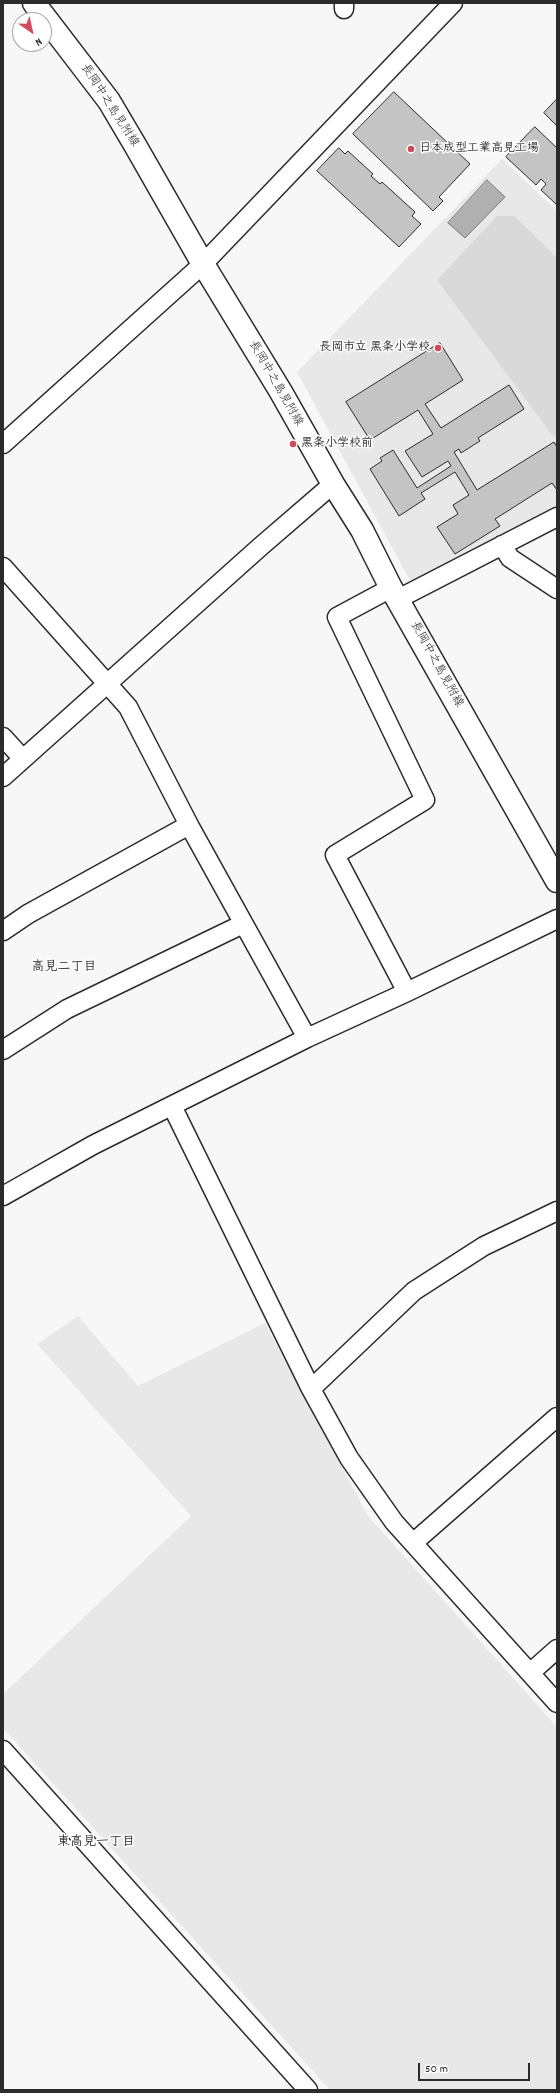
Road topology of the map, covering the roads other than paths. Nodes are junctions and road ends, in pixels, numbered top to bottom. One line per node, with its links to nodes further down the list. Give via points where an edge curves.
1 (34, 3): 3 (main road, 長岡中之島見附線, via 109,101)
2 (453, 3): 3 (street)
3 (203, 264): 4 (street); 5 (main road, 長岡中之島見附線, via 281,392)
4 (3, 444)
5 (333, 484): 10 (main road, 長岡中之島見附線, via 362,530); 11 (street)
6 (557, 517): 7 (street)
7 (502, 545): 9 (street, via 510,558); 10 (street)
8 (3, 567): 11 (street)
9 (557, 589)
10 (394, 594): 16 (main road, 長岡中之島見附線); 20 (street, via 337,617 425,800 335,855)
11 (107, 685): 13 (street); 15 (street, via 128,707)
12 (3, 737): 13 (street)
13 (23, 759): 14 (street)
14 (3, 777)
15 (189, 825): 18 (street); 19 (street, via 28,914)
16 (557, 881)
17 (557, 919): 20 (street)
18 (243, 924): 21 (street); 22 (street, via 67,1009)
19 (3, 931)
20 (407, 992): 21 (street)
21 (307, 1038): 23 (street)
22 (3, 1050)
23 (172, 1106): 24 (street); 26 (street)
24 (6, 1189)
25 (557, 1211): 26 (street, via 484,1246 414,1291)
26 (311, 1389): 28 (street, via 349,1458 394,1522)
27 (557, 1417): 28 (street)
28 (413, 1543): 30 (street)
29 (557, 1648): 30 (street)
30 (530, 1673): 31 (street)
31 (557, 1703)
32 (3, 1750): 33 (street)
33 (308, 2090)

